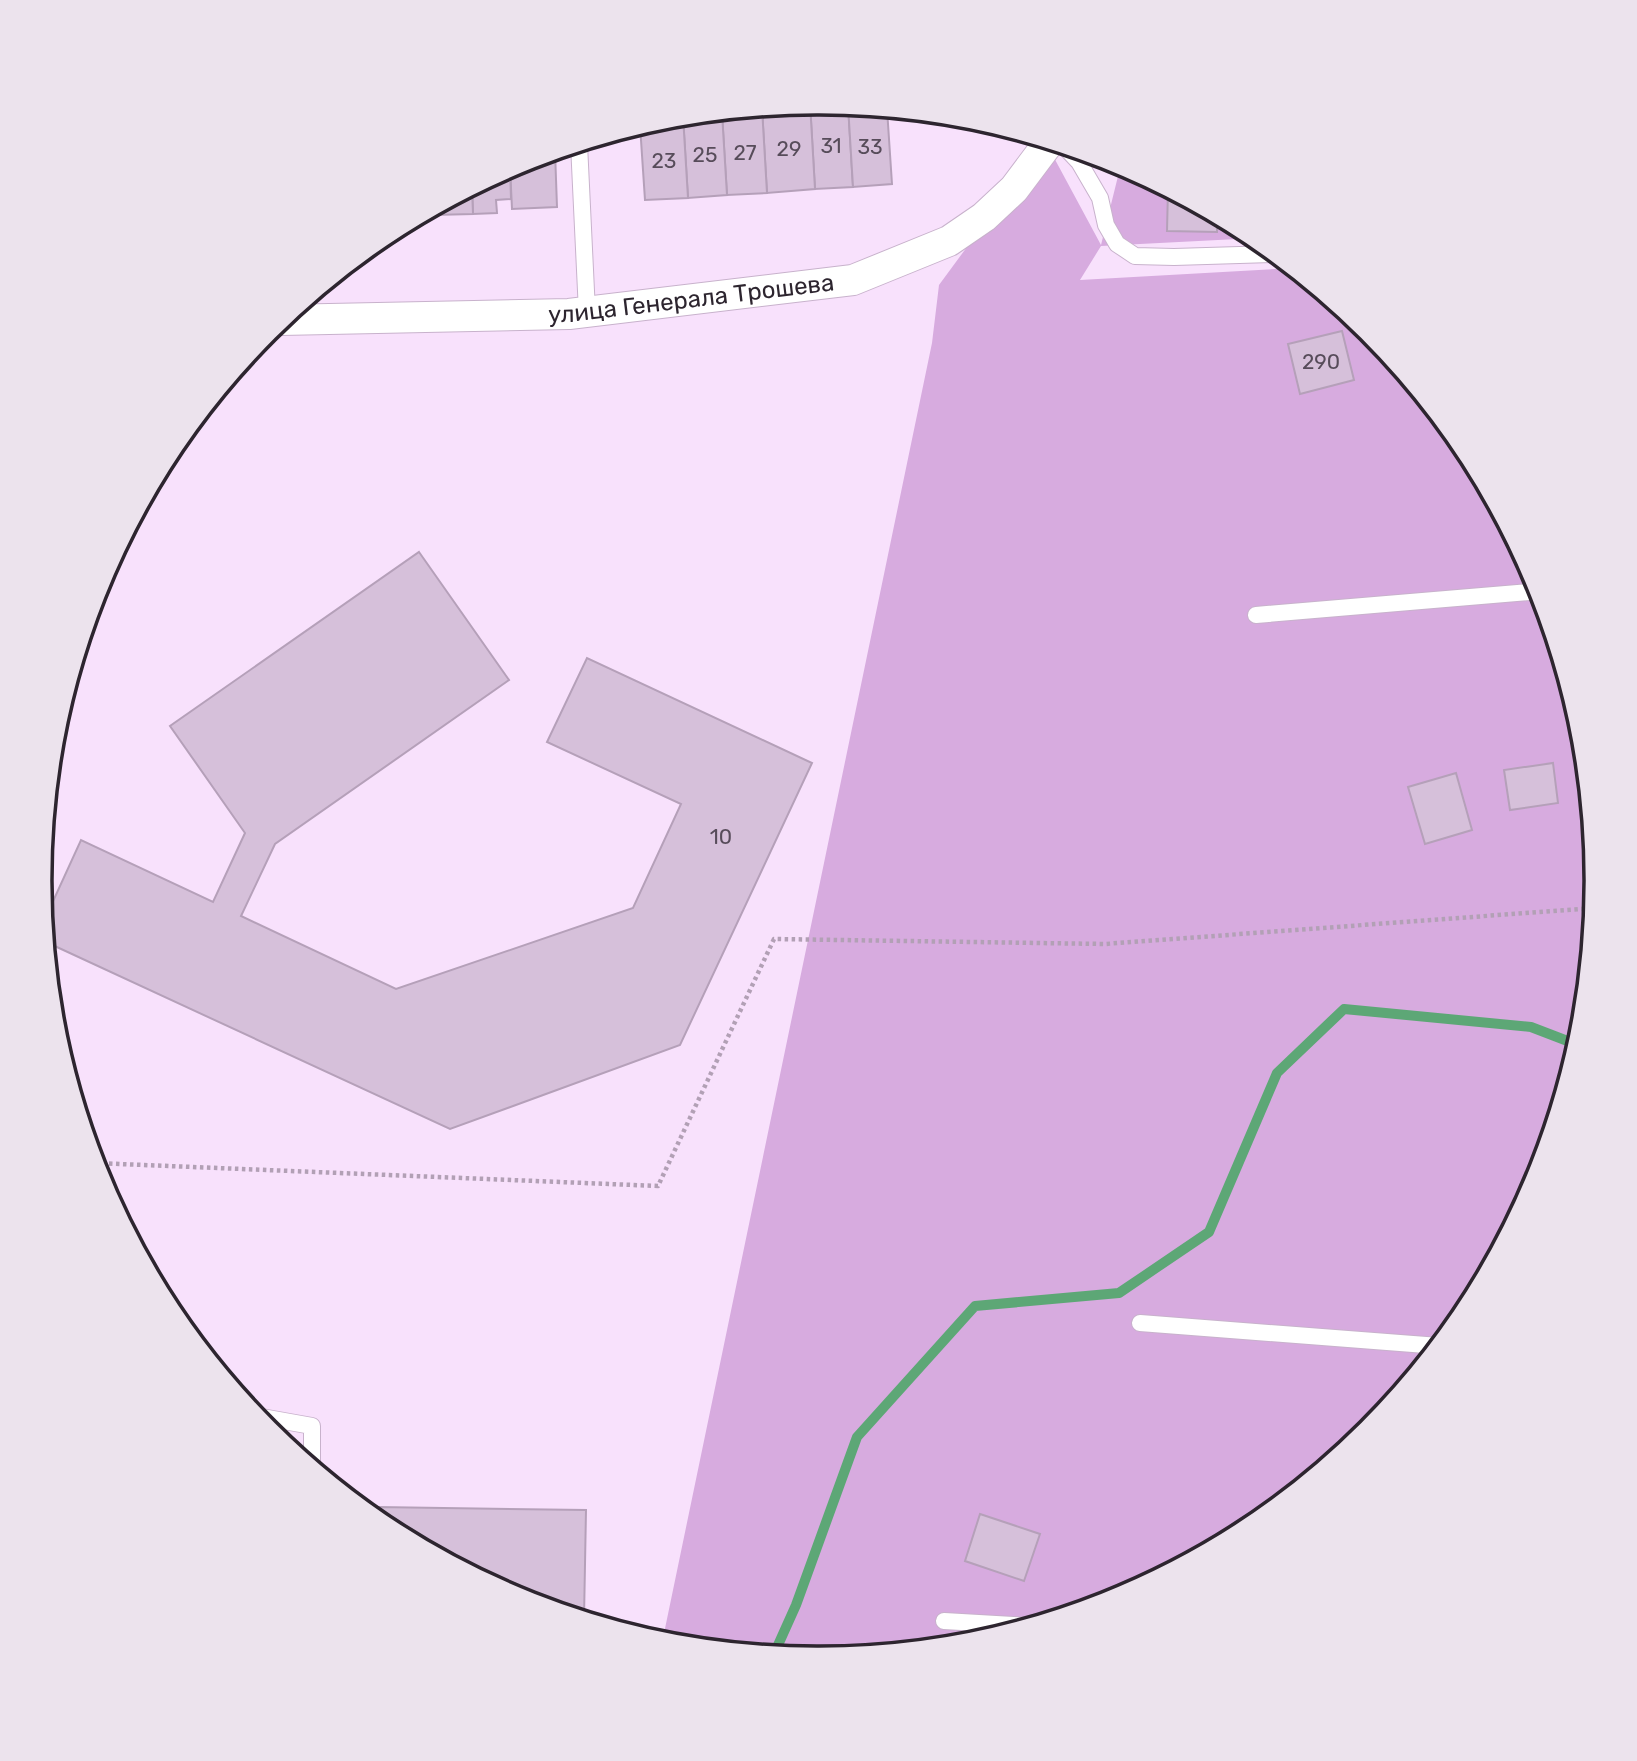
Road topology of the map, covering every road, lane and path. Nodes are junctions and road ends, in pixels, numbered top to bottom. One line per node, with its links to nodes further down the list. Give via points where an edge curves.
1 (1045, 149): 5 (street, улица Генерала Трошева, via 1014,189 949,242 853,280)
2 (579, 153): 5 (lane)
3 (1078, 160): 4 (lane, via 1100,198 1117,244 1135,256)
4 (1259, 255)
5 (587, 312): 6 (street, улица Генерала Трошева)
6 (297, 320)
7 (1528, 592): 8 (lane)
8 (1256, 615)
9 (1583, 909): 10 (path, via 1104,944 774,939 658,1186)
10 (107, 1163)
11 (1140, 1323): 12 (lane)
12 (1427, 1345)
13 (274, 1419): 14 (lane, via 312,1426)
14 (312, 1455)
15 (944, 1621): 16 (lane)
16 (1000, 1624)

